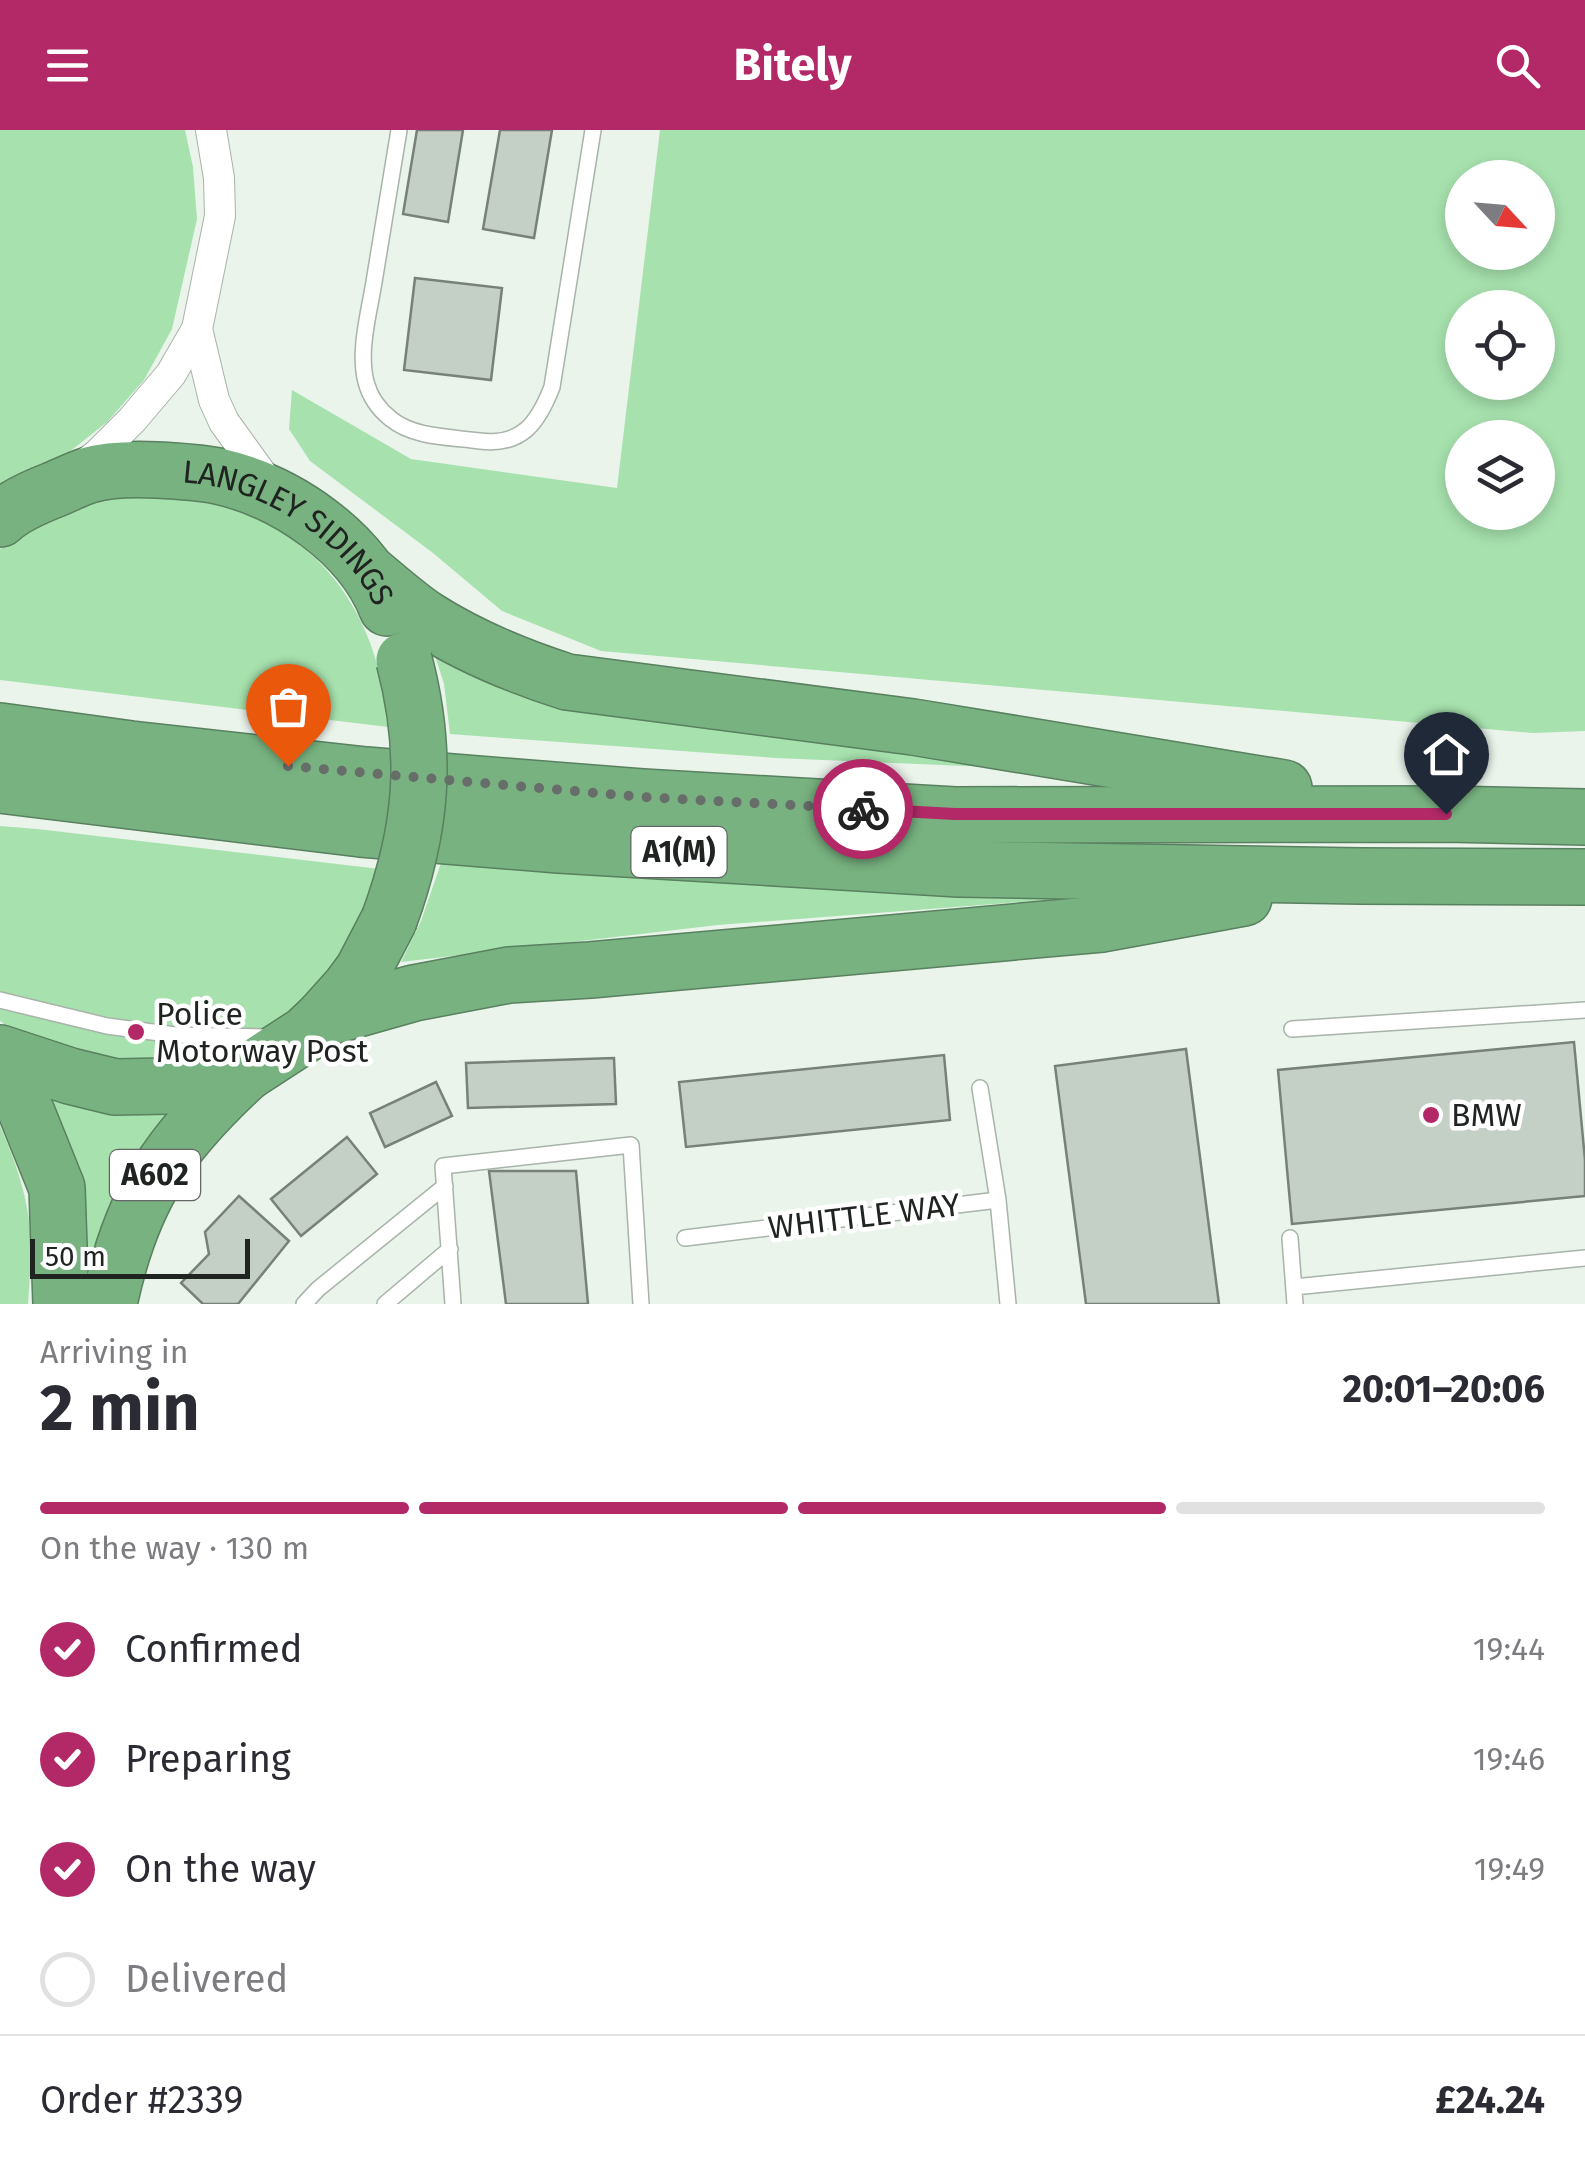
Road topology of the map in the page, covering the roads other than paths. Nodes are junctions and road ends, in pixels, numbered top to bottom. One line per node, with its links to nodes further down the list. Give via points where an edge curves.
1 (211, 130): 4 (street, via 220,216)
2 (399, 130): 3 (lane, via 366,327 366,382 394,422 426,434 494,443 526,431 552,387)
3 (593, 130)
4 (197, 329): 5 (street, via 224,422); 6 (street, via 171,374 97,455)
5 (282, 500): 6 (highway, LANGLEY SIDINGS, via 220,476 133,470 90,474); 7 (highway, LANGLEY SIDINGS)
6 (13, 510)
7 (370, 574): 10 (highway, A1(M), via 472,645 567,682 913,728); 16 (highway, LANGLEY SIDINGS, bridge, via 392,621 414,700 420,771 412,848 389,920 363,970)
8 (0, 731): 10 (highway, A1(M), via 366,774 662,798 955,814)
9 (0, 785): 12 (highway, A1(M), via 361,829 559,845 958,869)
10 (1446, 814): 11 (highway, A1(M))
11 (1585, 817)
12 (1360, 876): 13 (highway, A1(M)); 16 (highway, A1(M), via 1102,924 509,975 425,991)
13 (1585, 877)
14 (0, 1000): 16 (lane, via 175,1035 279,1037)
15 (1585, 1010): 17 (lane)
16 (314, 1026): 19 (highway, LANGLEY SIDINGS)
17 (1292, 1028)
18 (0, 1054): 19 (highway, LANGLEY SIDINGS, via 115,1087 168,1086); 28 (highway, via 57,1188)
19 (246, 1072): 29 (highway, A602, via 155,1174 122,1250)
20 (980, 1088): 22 (lane)
21 (445, 1186): 25 (lane); 30 (lane); 33 (lane, via 443,1166 631,1144)
22 (998, 1200): 23 (lane, WHITTLE WAY); 34 (lane, WHITTLE WAY)
23 (685, 1238)
24 (1290, 1238): 27 (lane)
25 (450, 1249): 31 (lane); 32 (lane)
26 (1585, 1258): 27 (lane)
27 (1294, 1296)
28 (61, 1304)
29 (109, 1304)
30 (304, 1304)
31 (385, 1304)
32 (454, 1304)
33 (641, 1304)
34 (1008, 1304)

